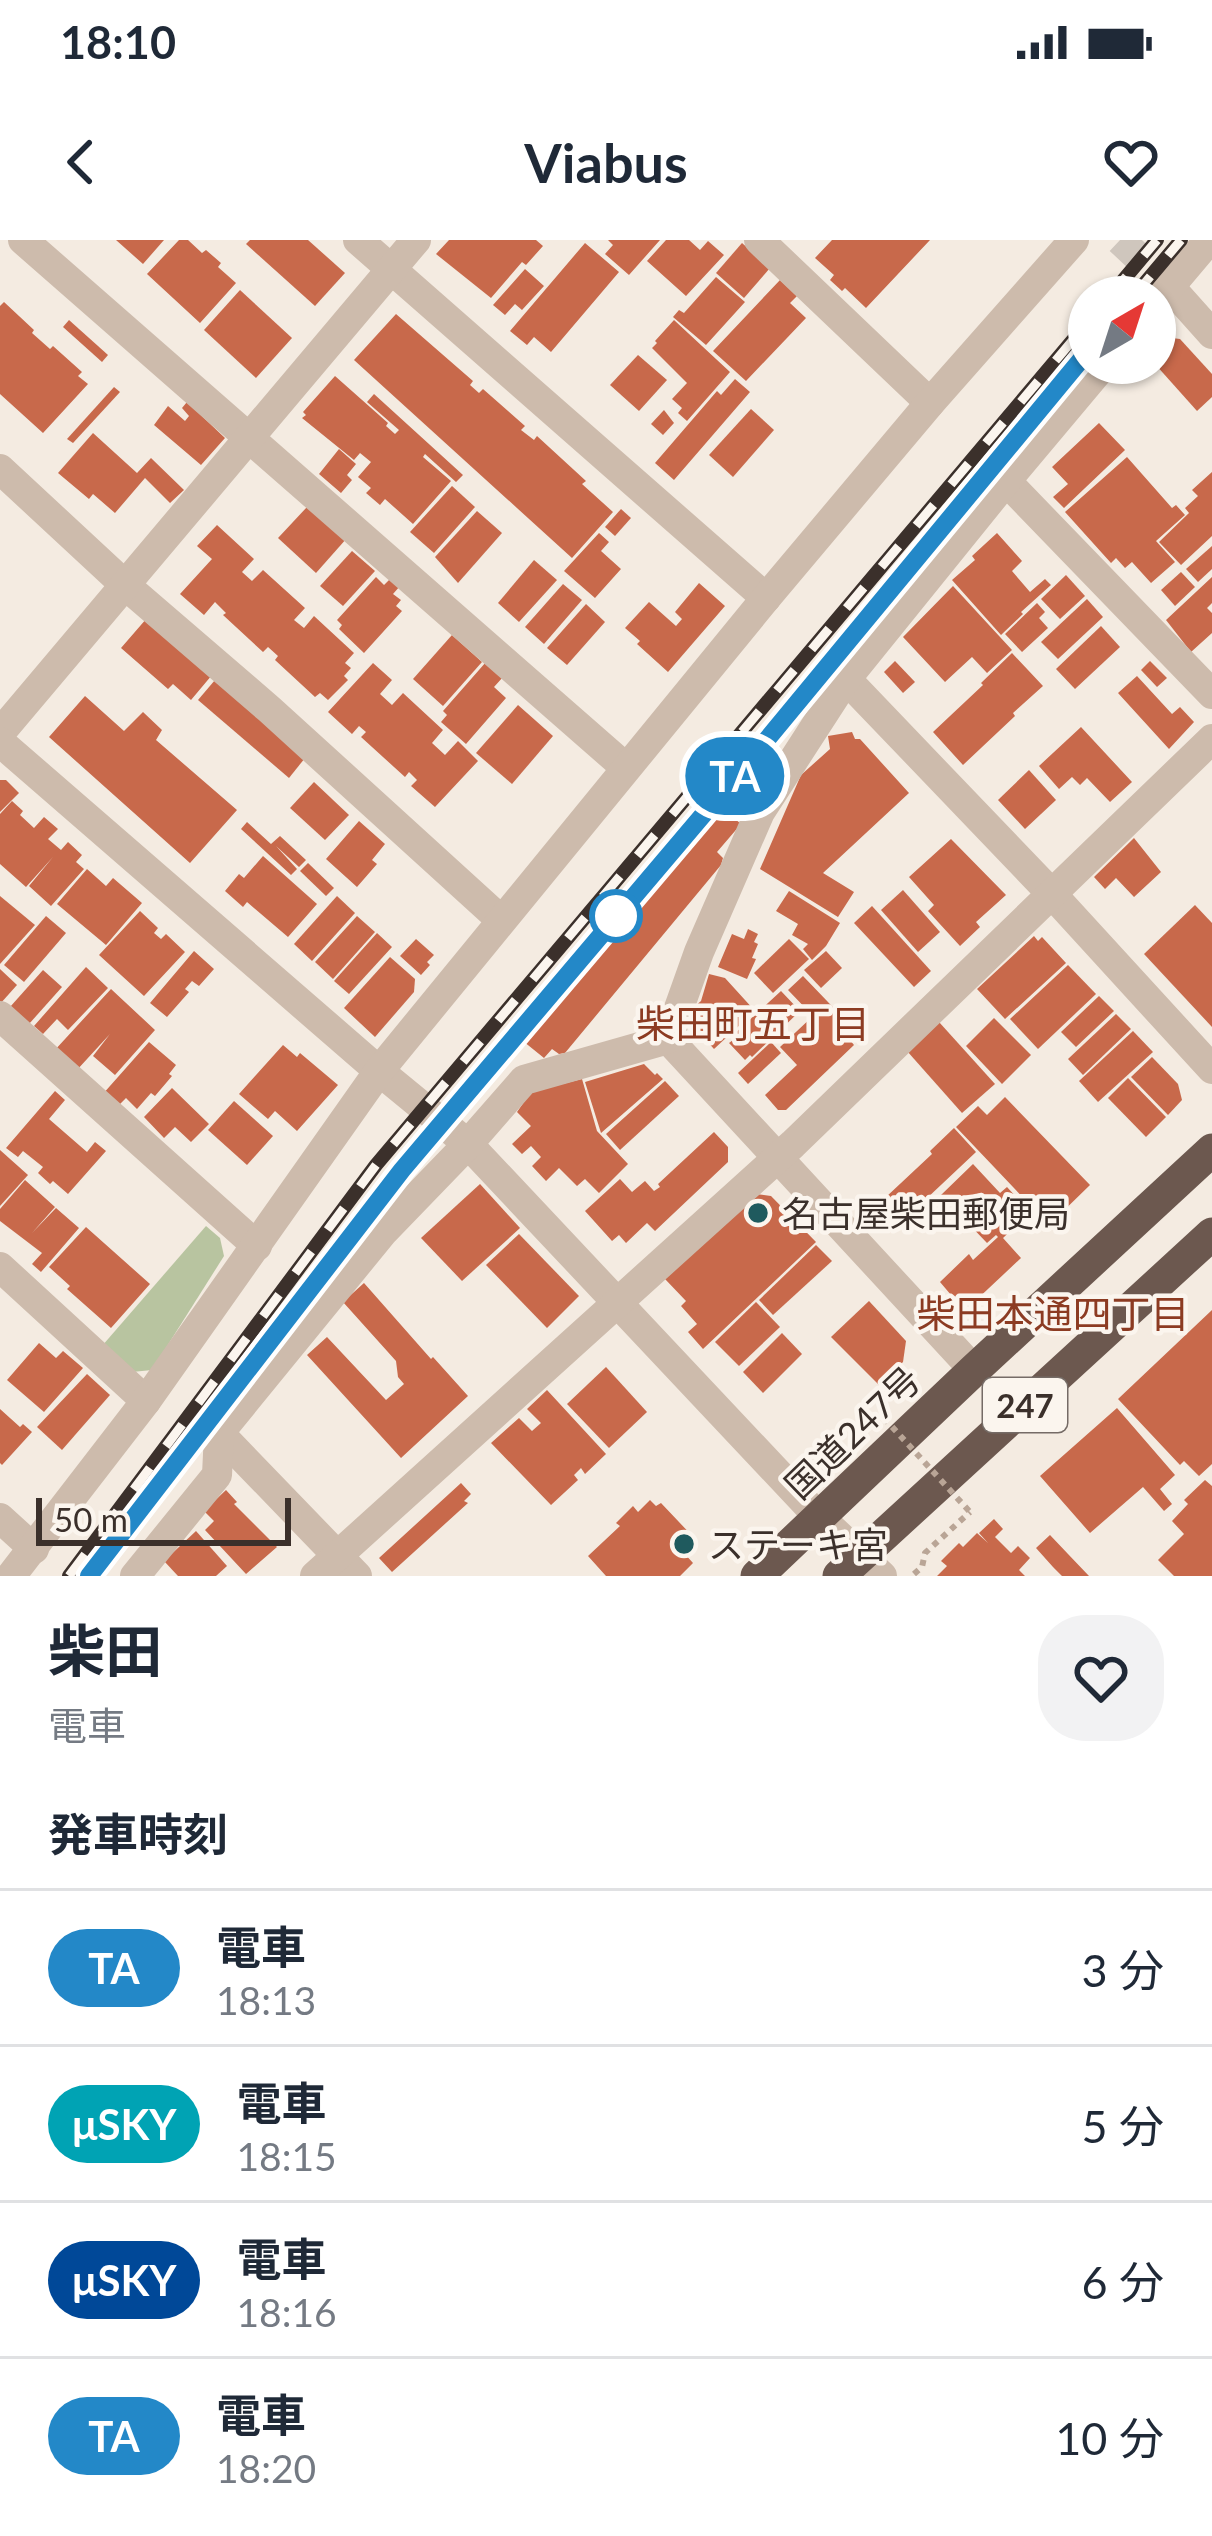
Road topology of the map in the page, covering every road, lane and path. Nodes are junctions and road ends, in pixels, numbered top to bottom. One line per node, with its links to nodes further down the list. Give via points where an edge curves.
1 (23, 240): 13 (street)
2 (358, 240): 7 (street)
3 (416, 240): 7 (street)
4 (760, 240): 12 (street)
5 (1074, 240): 12 (street)
6 (1209, 240): 8 (street)
7 (391, 270): 13 (street); 17 (street)
8 (1176, 279)
9 (1176, 307): 10 (street)
10 (1212, 334)
11 (1087, 384): 15 (street)
12 (930, 403): 17 (street)
13 (250, 436): 16 (street); 23 (street)
14 (0, 469): 16 (street)
15 (1006, 481): 18 (street); 19 (street)
16 (125, 585): 20 (street); 25 (street)
17 (766, 598): 23 (street)
18 (845, 679): 24 (street); 27 (street, via 760,812)
19 (1212, 694)
20 (0, 733)
21 (1212, 739): 24 (street)
22 (0, 742): 29 (street)
23 (625, 767): 25 (street)
24 (1051, 893): 28 (street); 32 (street)
25 (501, 920): 29 (street)
26 (0, 1016): 34 (street)
27 (668, 1039): 30 (street, via 524,1080); 32 (street)
28 (1212, 1069)
29 (379, 1071): 30 (street); 34 (street)
30 (468, 1144): 36 (street); 40 (street, via 383,1232)
31 (1212, 1150): 37 (highway, 国道247号 / 247)
32 (778, 1158): 36 (street); 37 (street)
33 (1212, 1234): 45 (highway, 247)
34 (257, 1246): 38 (street)
35 (0, 1267): 38 (street)
36 (616, 1301): 41 (street); 44 (street)
37 (974, 1370): 41 (highway, 国道247号 / 247)
38 (146, 1401): 43 (street)
39 (884, 1418): 49 (path, bridge, via 970,1512)
40 (219, 1433): 44 (street); 47 (street, via 218,1475)
41 (819, 1517): 45 (street); 48 (highway, 国道247号 / 247)
42 (0, 1518): 43 (street)
43 (34, 1549): 46 (street)
44 (336, 1569)
45 (861, 1569)
46 (11, 1576)
47 (135, 1576)
48 (757, 1576)
49 (912, 1576)

